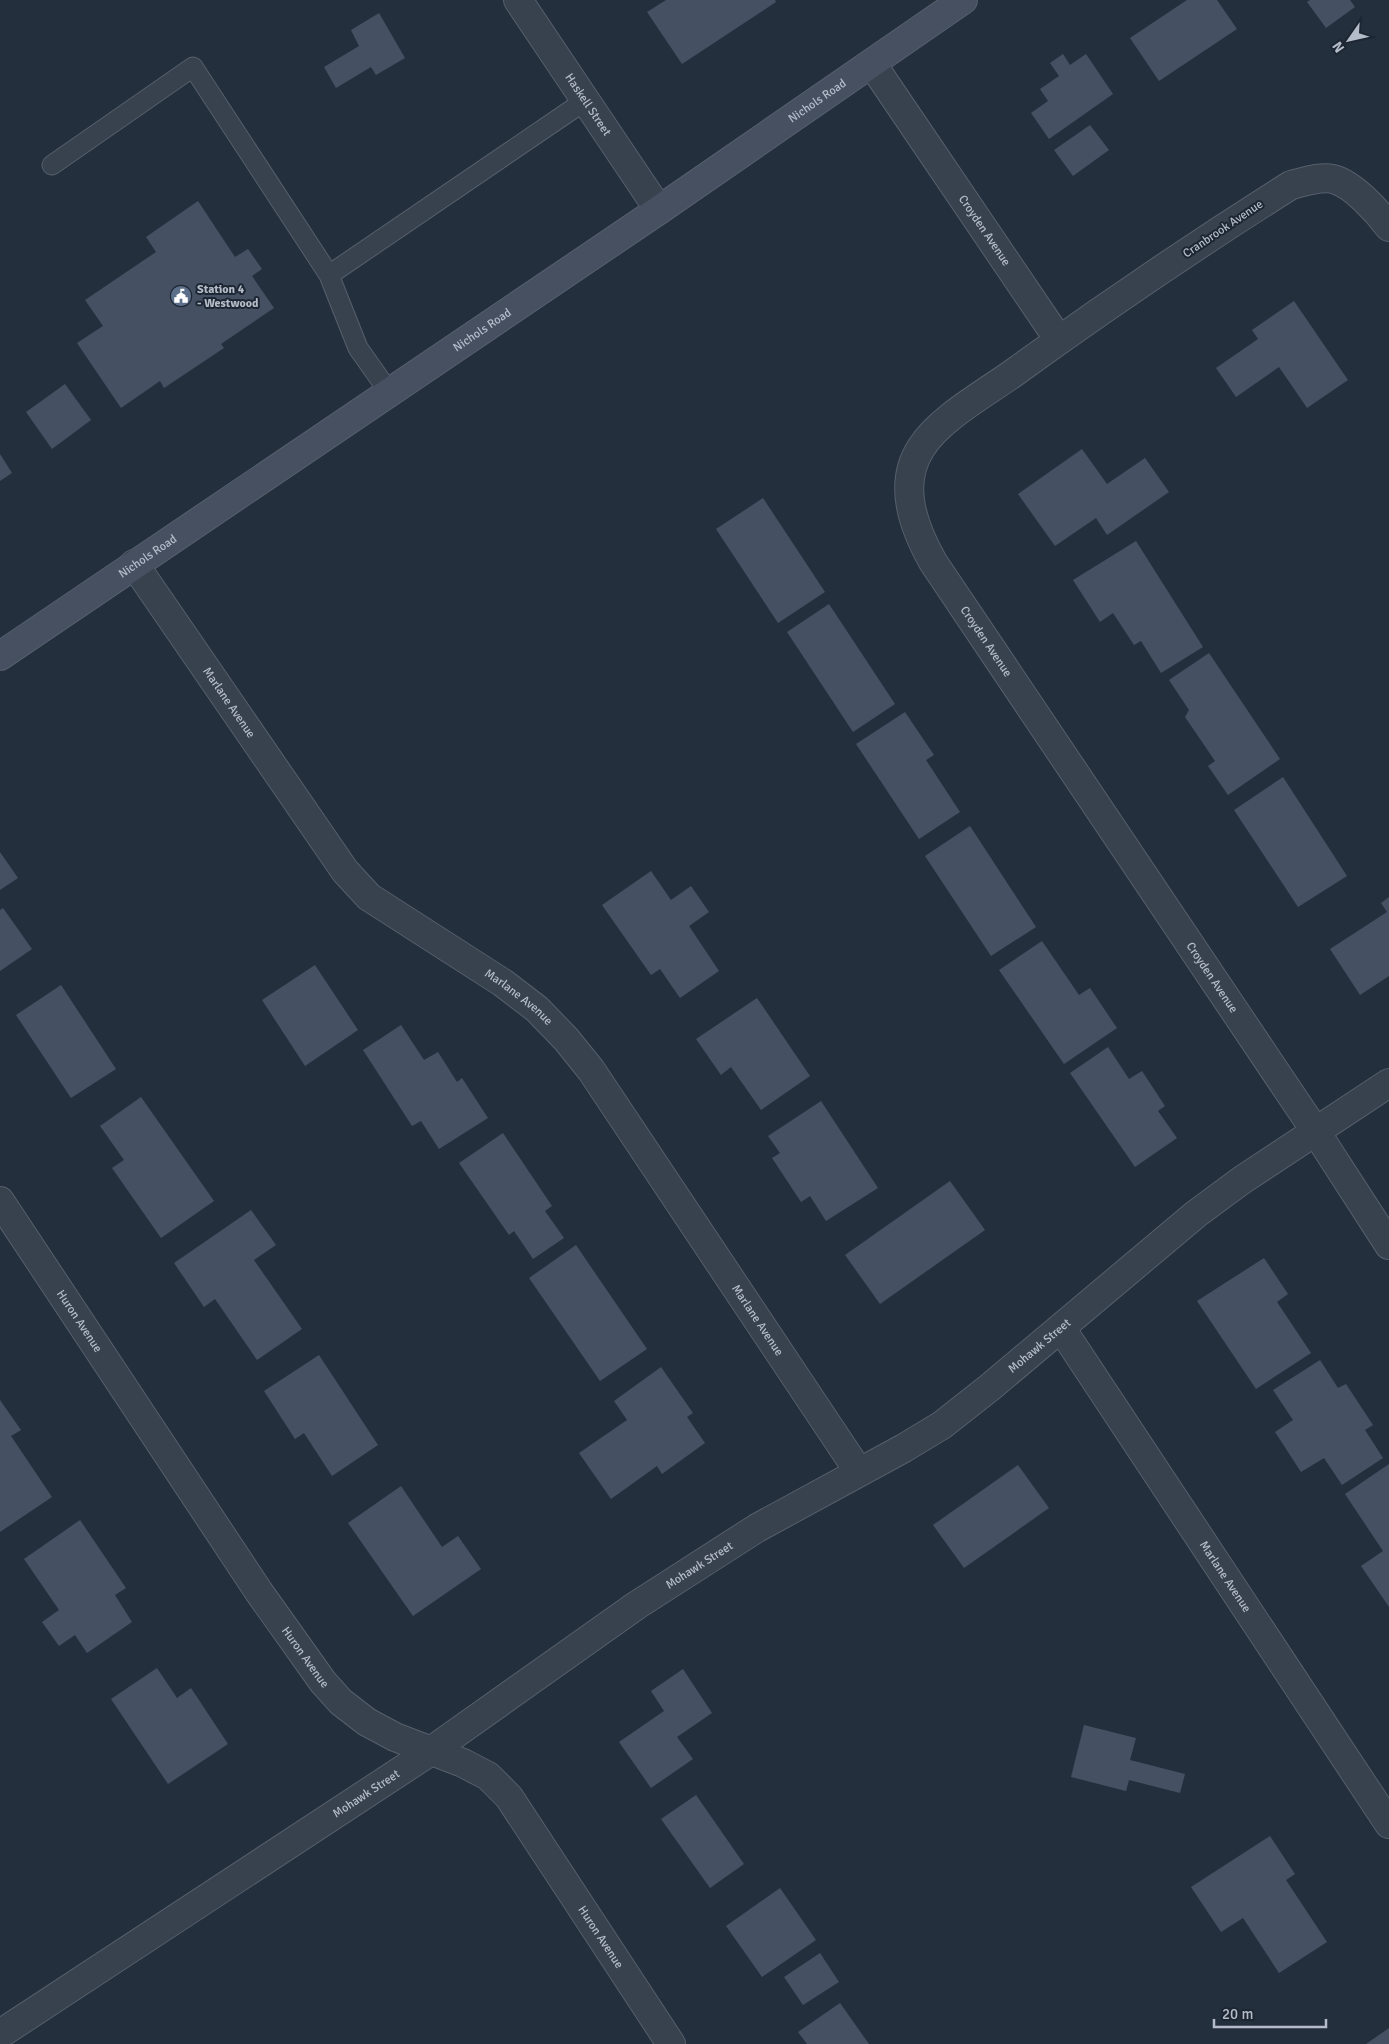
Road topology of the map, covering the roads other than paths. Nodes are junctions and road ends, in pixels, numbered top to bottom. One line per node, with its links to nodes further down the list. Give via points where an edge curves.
1 (518, 0): 4 (street, Haskell Street)
2 (963, 0): 3 (street, Nichols Road)
3 (872, 64): 6 (street, Nichols Road); 9 (street, Croyden Avenue)
4 (586, 100): 6 (street, Haskell Street); 8 (lane)
5 (52, 165): 8 (lane, via 193,67)
6 (659, 210): 10 (street, Nichols Road)
7 (1389, 227): 9 (street, Cranbrook Avenue, via 1375,208 1354,190 1334,179 1291,185)
8 (329, 275): 10 (lane, via 358,348)
9 (1059, 340): 14 (street, Croyden Avenue, via 938,427 920,448 909,490 918,534 933,562)
10 (389, 392): 11 (street, Nichols Road)
11 (134, 564): 12 (street, Nichols Road); 18 (street, Marlane Avenue, via 345,871 369,897 537,1009 591,1070)
12 (0, 656)
13 (1389, 1083): 14 (street, Mohawk Street)
14 (1316, 1132): 16 (street, Croyden Avenue); 17 (street, Mohawk Street, via 1196,1214)
15 (0, 1202): 19 (street, Huron Avenue, via 259,1592 323,1682 341,1702 367,1722)
16 (1389, 1245)
17 (1061, 1328): 18 (street, Mohawk Street, via 942,1425); 20 (street, Marlane Avenue)
18 (859, 1472): 19 (street, Mohawk Street, via 757,1528 637,1605)
19 (431, 1751): 21 (street, Mohawk Street); 22 (street, Huron Avenue, via 488,1776 509,1797)
20 (1389, 1824)
21 (0, 2034)
22 (671, 2044)

